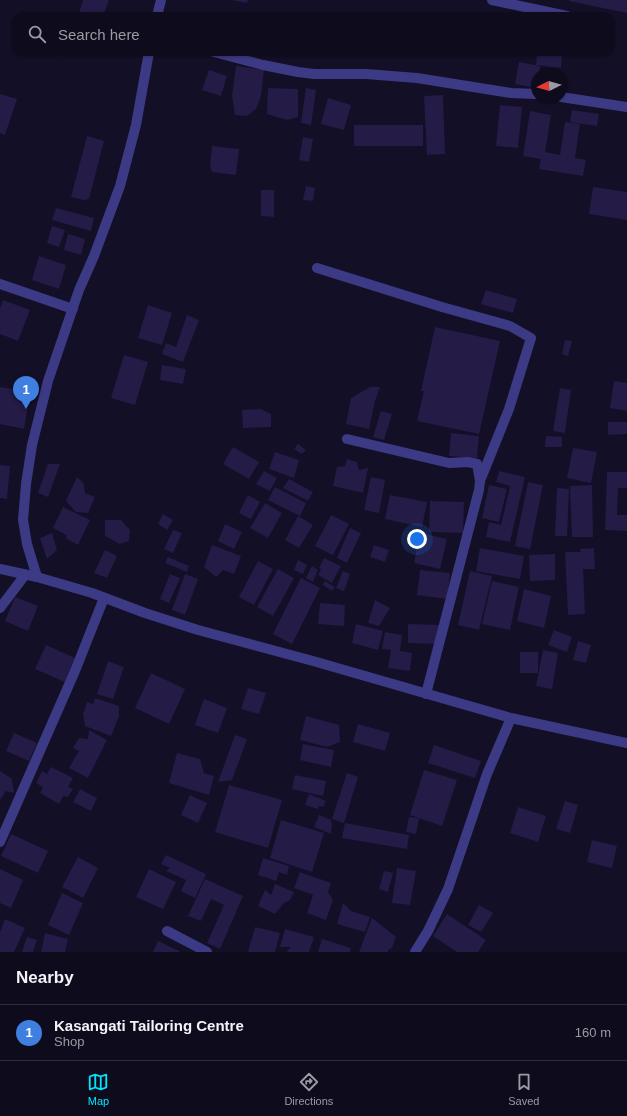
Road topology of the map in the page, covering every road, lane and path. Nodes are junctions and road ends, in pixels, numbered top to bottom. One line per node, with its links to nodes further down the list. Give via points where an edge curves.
1 (161, 0): 3 (street)
2 (492, 0): 4 (street)
3 (158, 12)
4 (548, 12)
5 (148, 56): 12 (street, via 136,125 120,186)
6 (229, 56): 7 (street, via 303,73 417,78)
7 (531, 94)
8 (567, 98): 9 (street)
9 (627, 107)
10 (317, 268): 14 (street, via 510,326 531,338 509,409)
11 (0, 284): 12 (street)
12 (73, 309): 17 (street, via 45,394 32,445 26,484 24,533)
13 (347, 440): 14 (street, via 449,463 477,464)
14 (480, 481): 20 (street)
15 (0, 569): 16 (street)
16 (25, 575): 17 (street); 19 (street)
17 (37, 577): 18 (street)
18 (104, 598): 20 (street, via 198,630); 23 (street)
19 (0, 608)
20 (426, 694): 21 (street)
21 (511, 718): 22 (street); 26 (street, via 487,774 448,889)
22 (627, 743)
23 (0, 842)
24 (167, 931): 25 (street)
25 (207, 952)
26 (415, 952)

